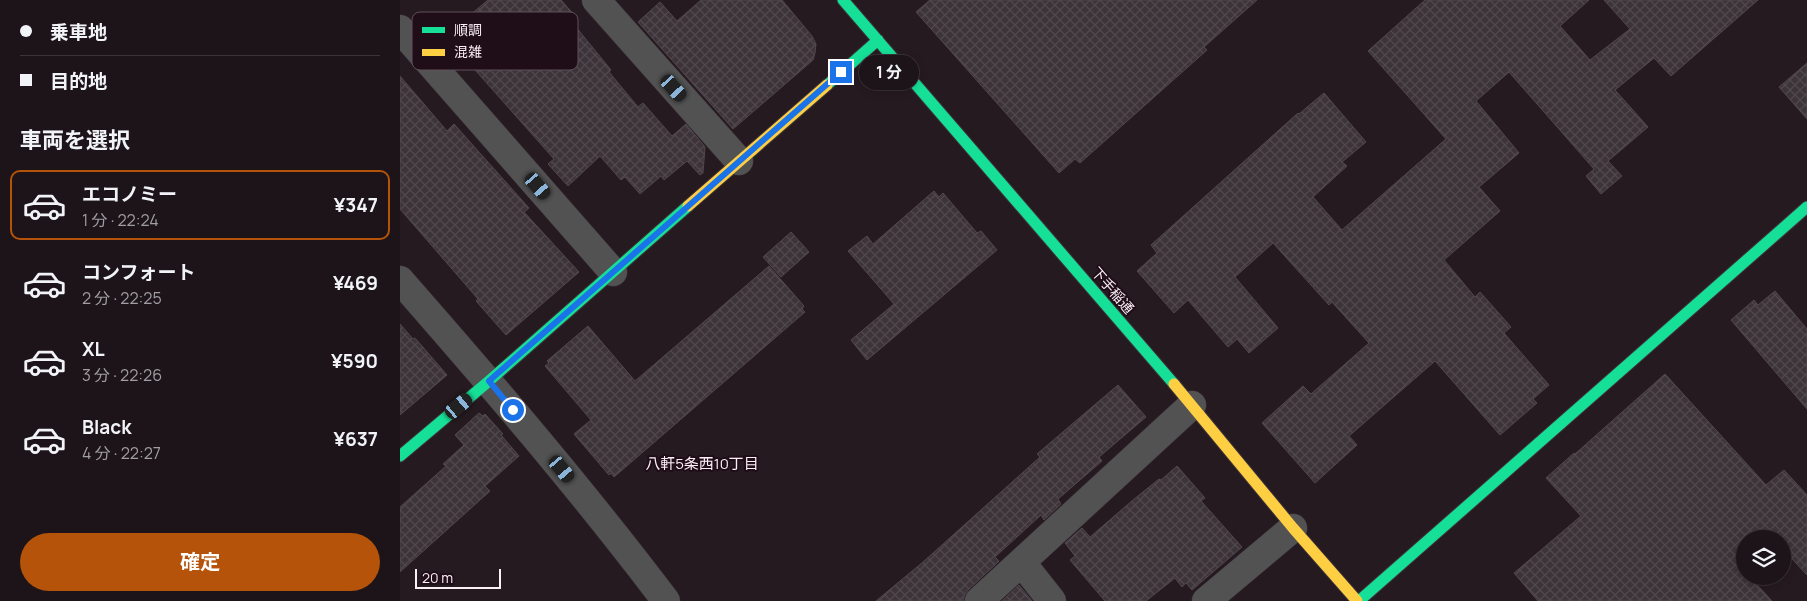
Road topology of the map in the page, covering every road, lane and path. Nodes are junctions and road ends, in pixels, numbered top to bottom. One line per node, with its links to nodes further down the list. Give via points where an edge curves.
1 (596, 0): 7 (street)
2 (843, 0): 4 (street, 下手稲通)
3 (400, 29): 5 (street)
4 (878, 40): 7 (street); 12 (street, 下手稲通)
5 (412, 43)
6 (436, 70): 9 (street)
7 (739, 161): 9 (street)
8 (1807, 207): 20 (street)
9 (612, 272): 11 (street)
10 (400, 280): 11 (street)
11 (489, 381): 13 (street); 16 (street, via 598,512)
12 (1192, 405): 14 (street, 下手稲通); 15 (street)
13 (400, 456)
14 (1293, 528): 19 (street); 20 (street, 下手稲通)
15 (1022, 563): 17 (street); 18 (street)
16 (666, 601)
17 (979, 601)
18 (1052, 601)
19 (1206, 601)
20 (1358, 601)

